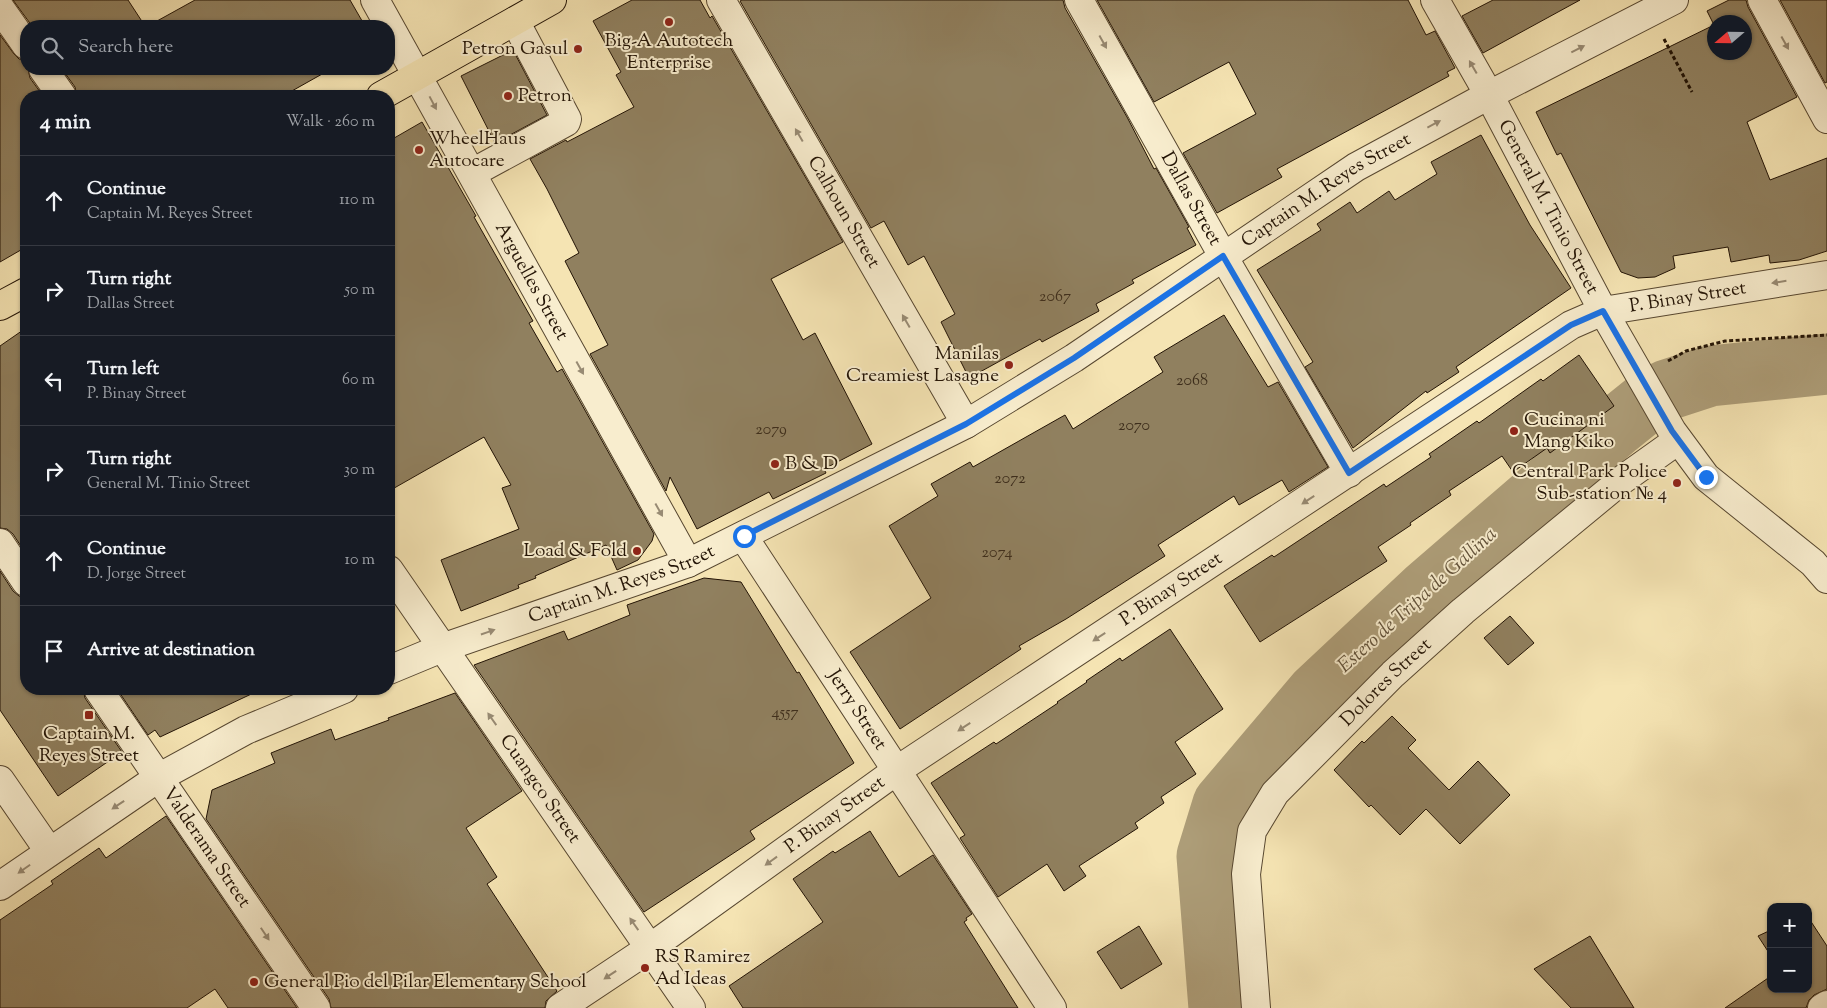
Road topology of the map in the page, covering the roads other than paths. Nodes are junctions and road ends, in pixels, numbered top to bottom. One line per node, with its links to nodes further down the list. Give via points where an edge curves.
1 (375, 0): 9 (street, Arguelles Street)
2 (552, 0): 10 (main road)
3 (721, 0): 25 (street, Calhoun Street, one-way to 3)
4 (1079, 0): 20 (street, Dallas Street, one-way to 20)
5 (1435, 0): 17 (street, General M. Tinio Street, one-way to 5)
6 (1674, 0): 17 (street, Captain M. Reyes Street, one-way to 6)
7 (1762, 0): 18 (street, one-way to 18)
8 (0, 8): 12 (street)
9 (386, 20)
10 (515, 21): 14 (main road); 19 (street, via 567,119)
11 (395, 35): 14 (street, Arguelles Street)
12 (20, 36)
13 (47, 75): 15 (street)
14 (418, 76): 16 (main road); 19 (street, Arguelles Street, one-way to 19)
15 (58, 90)
16 (393, 90)
17 (1489, 95): 20 (street, Captain M. Reyes Street, one-way to 17, via 1356,167); 24 (street, General M. Tinio Street)
18 (1827, 118)
19 (472, 173): 30 (street, Arguelles Street, one-way to 30)
20 (1223, 256): 25 (street, Captain M. Reyes Street, via 1074,358); 27 (street, Dallas Street)
21 (1827, 275): 24 (street, P. Binay Street, one-way to 24)
22 (20, 295): 23 (main road)
23 (0, 306)
24 (1603, 311): 26 (street, General M. Tinio Street); 27 (street, P. Binay Street, via 1571,325)
25 (966, 424): 28 (street, Captain M. Reyes Street)
26 (1675, 435): 31 (street, General M. Tinio Street, via 1706,477); 49 (street, Dolores Street, via 1463,611 1393,674 1275,793 1252,830 1246,874)
27 (1349, 473): 38 (street, P. Binay Street, one-way to 38)
28 (744, 536): 30 (street, Captain M. Reyes Street); 38 (street, Jerry Street)
29 (0, 543): 32 (street)
30 (688, 563): 34 (street, Captain M. Reyes Street, one-way to 30)
31 (1822, 566)
32 (20, 573)
33 (395, 579): 34 (street, Cuangco Street)
34 (442, 648): 35 (street, Captain M. Reyes Street); 43 (street, Cuangco Street, one-way to 34)
35 (395, 668)
36 (102, 695): 39 (street, Valderama Street)
37 (330, 695): 39 (street, via 246,730)
38 (896, 771): 43 (street, P. Binay Street, one-way to 43); 48 (street, Jerry Street)
39 (158, 778): 41 (street, one-way to 41); 45 (street, Valderama Street, one-way to 45)
40 (0, 780): 41 (street)
41 (49, 851): 42 (street, one-way to 42)
42 (0, 886)
43 (650, 948): 46 (street, P. Binay Street, one-way to 46); 47 (street, Cuangco Street)
44 (1827, 1005): 50 (street)
45 (316, 1008)
46 (560, 1008)
47 (691, 1008)
48 (1052, 1008)
49 (1256, 1008)
50 (1822, 1008)

